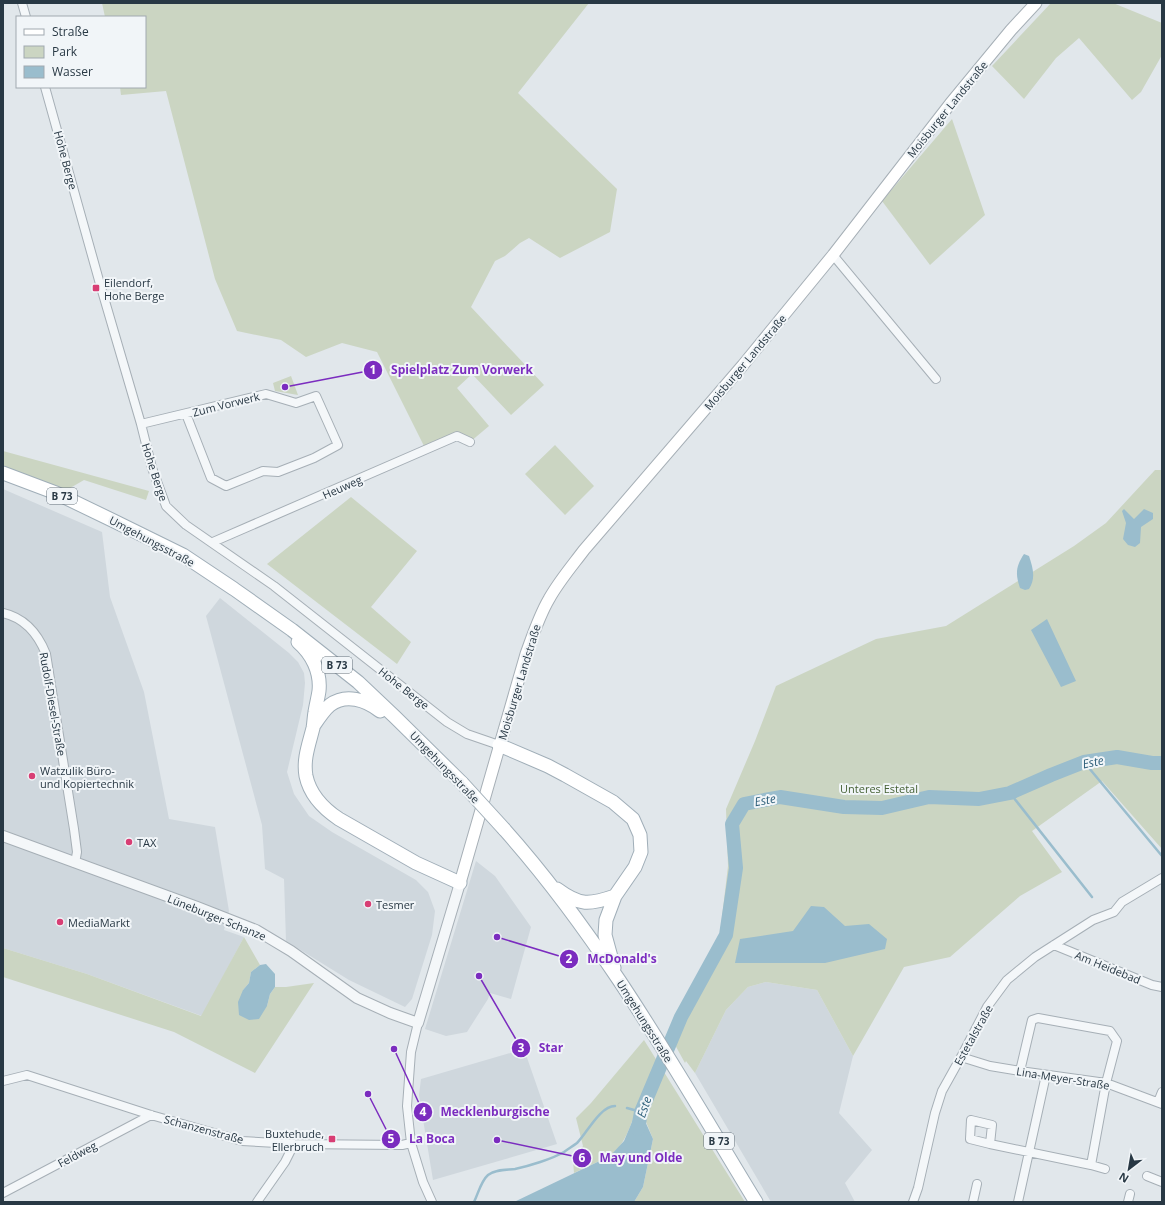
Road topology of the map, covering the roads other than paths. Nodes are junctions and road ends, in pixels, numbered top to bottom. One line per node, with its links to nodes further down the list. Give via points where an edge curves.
1 (22, 3): 3 (street)
2 (1036, 3): 5 (main road, Moisburger Landstraße, via 950,104)
3 (26, 16)
4 (46, 88): 8 (street, Hohe Berge)
5 (833, 255): 6 (street); 15 (main road, Moisburger Landstraße, via 559,582 537,622)
6 (936, 379)
7 (186, 414): 7 (street, Zum Vorwerk, via 266,394 296,403 316,396 338,446 278,472 263,471 226,486 211,478); 8 (street, Zum Vorwerk)
8 (141, 424): 11 (street, Hohe Berge, via 152,468 166,506 186,525)
9 (470, 442): 11 (street, Heuweg, via 457,436)
10 (3, 473): 12 (main road, Umgehungsstraße / B 73, via 56,493 183,555)
11 (213, 542): 15 (street, Hohe Berge, via 274,586 447,722 467,734)
12 (234, 589): 14 (main road, via 305,649 314,661 319,686); 16 (main road, Umgehungsstraße / B 73, via 334,662)
13 (3, 614): 18 (street, Rudolf-Diesel-Straße, via 19,619 35,632 46,654 74,829)
14 (313, 727): 16 (main road, via 329,705 343,699 356,699 378,709); 20 (main road, via 305,764 306,777 312,791 324,806 339,819 416,863)
15 (499, 745): 20 (main road); 22 (main road, via 548,766 592,790 613,802 633,819 640,835 642,852)
16 (431, 752): 21 (main road, Umgehungsstraße / B 73, bridge, via 504,829)
17 (3, 836): 18 (street, Lüneburger Schanze)
18 (76, 863): 26 (street, Lüneburger Schanze, via 256,930 291,951 357,998)
19 (1162, 878): 23 (street, Estetalstraße, via 1122,902 1114,912 1093,920)
20 (460, 882): 26 (street)
21 (550, 884): 22 (main road, via 566,896 579,901 594,903); 24 (main road, Umgehungsstraße / B 73)
22 (615, 896): 24 (main road, via 606,920 606,935)
23 (1054, 946): 25 (street, Am Heidebad); 27 (street, Estetalstraße, via 1035,957 1007,980 987,1007)
24 (616, 975): 47 (main road, Umgehungsstraße / B 73)
25 (1162, 987)
26 (418, 1023): 36 (street, via 411,1052 407,1106)
27 (961, 1057): 28 (street, Lina-Meyer-Straße, via 990,1066); 48 (street, Estetalstraße, via 942,1091 918,1188)
28 (1020, 1071): 29 (street, Lina-Meyer-Straße); 31 (street, via 1032,1020 1038,1018 1110,1031 1117,1041)
29 (1046, 1075): 31 (street, Lina-Meyer-Straße); 38 (street)
30 (3, 1081): 34 (street, Schanzenstraße, via 28,1076)
31 (1106, 1082): 33 (street, Lina-Meyer-Straße); 39 (street)
32 (1162, 1092): 33 (street)
33 (1160, 1104)
34 (151, 1115): 35 (street, Schanzenstraße, via 242,1141); 44 (street, Feldweg)
35 (294, 1144): 36 (street, Schanzenstraße); 45 (street, via 285,1162)
36 (411, 1144): 46 (street)
37 (990, 1144): 38 (street)
38 (1029, 1152): 39 (street); 50 (street)
39 (1091, 1165): 40 (street)
40 (1105, 1169)
41 (1147, 1176): 42 (street)
42 (1162, 1182)
43 (977, 1184): 49 (street)
44 (3, 1193)
45 (257, 1202)
46 (432, 1202)
47 (756, 1202)
48 (912, 1202)
49 (973, 1202)
50 (1018, 1202)

